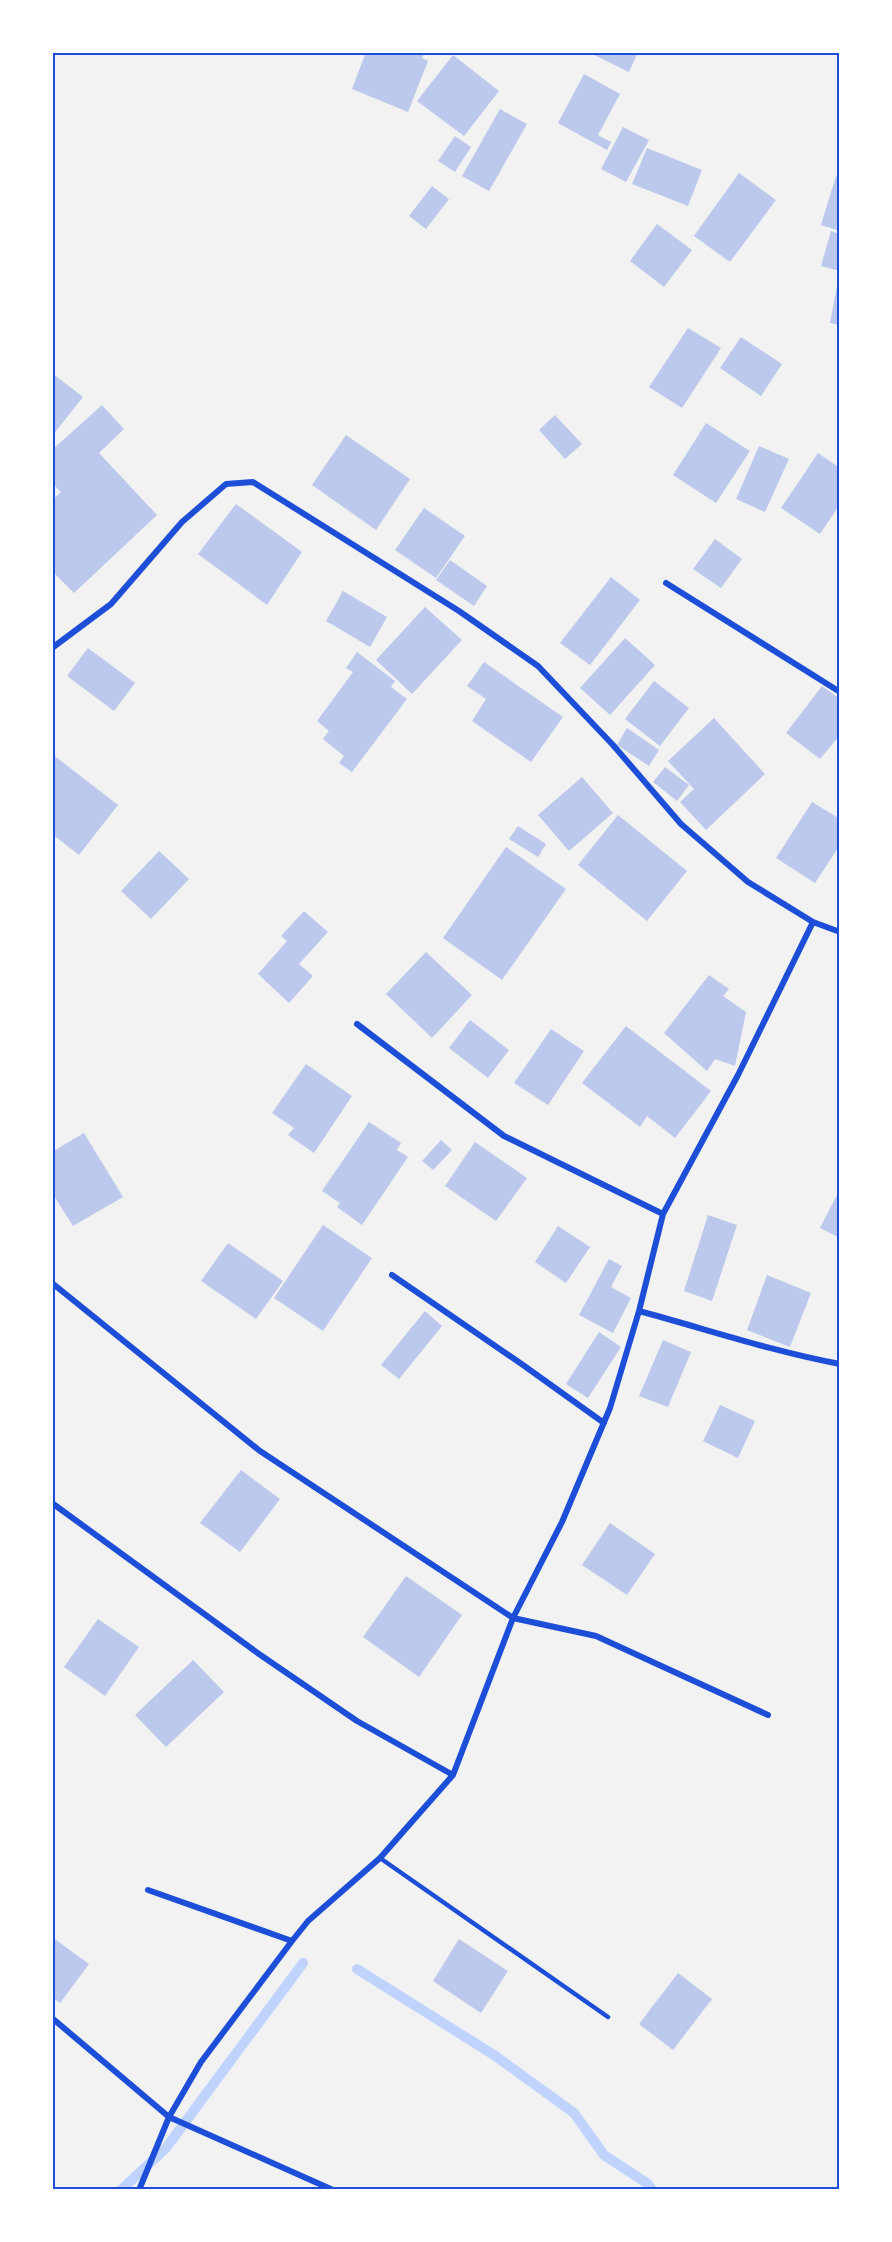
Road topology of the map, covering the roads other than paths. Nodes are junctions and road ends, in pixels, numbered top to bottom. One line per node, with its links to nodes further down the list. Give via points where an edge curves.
1 (666, 583): 3 (street)
2 (52, 648): 4 (street, via 111,604 182,522 226,484 254,482 459,611 538,666 681,824 748,882)
3 (840, 692)
4 (813, 922): 5 (street); 7 (street, via 738,1075)
5 (840, 932)
6 (357, 1024): 7 (street, via 504,1136)
7 (663, 1214): 10 (street)
8 (392, 1275): 12 (street)
9 (52, 1283): 14 (street, via 260,1451)
10 (639, 1311): 11 (street); 12 (street)
11 (840, 1364)
12 (604, 1423): 14 (street, via 562,1522)
13 (52, 1503): 16 (street, via 357,1721)
14 (513, 1618): 15 (street, via 596,1636); 16 (street)
15 (768, 1715)
16 (453, 1775): 17 (street)
17 (380, 1858): 19 (street, via 308,1921); 20 (lane)
18 (148, 1890): 19 (street)
19 (292, 1941): 22 (street, via 201,2062)
20 (608, 2017)
21 (52, 2018): 22 (street)
22 (169, 2118): 23 (street); 24 (street)
23 (139, 2190)
24 (333, 2190)

